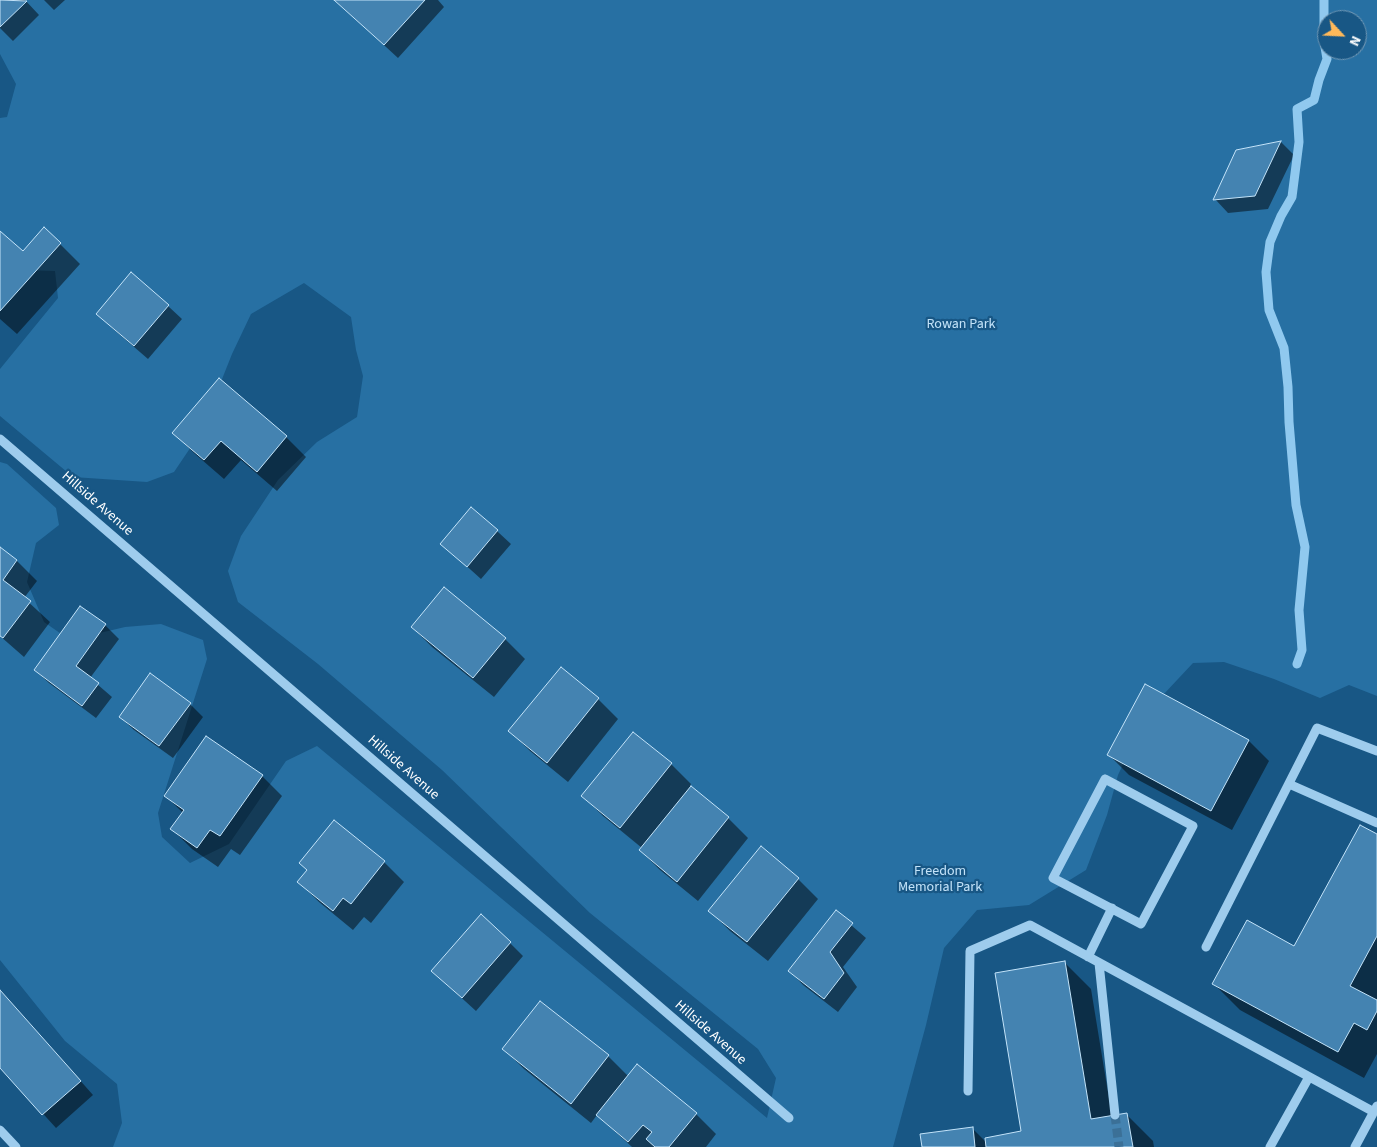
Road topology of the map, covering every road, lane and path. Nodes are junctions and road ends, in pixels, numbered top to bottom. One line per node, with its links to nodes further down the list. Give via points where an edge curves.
1 (0, 439): 13 (street, Hillside Avenue)
2 (1377, 751): 3 (street, via 1317,728)
3 (1289, 784): 4 (street); 6 (street)
4 (1377, 823)
5 (1112, 908): 5 (street, via 1053,878 1105,779 1193,826 1141,924); 7 (street)
6 (1206, 947)
7 (1088, 956): 8 (street); 10 (street, via 1030,925 970,952)
8 (1099, 963): 9 (street); 12 (street)
9 (1309, 1077): 11 (street); 16 (street)
10 (968, 1091)
11 (1375, 1109): 17 (street)
12 (1115, 1116)
13 (789, 1118)
14 (0, 1130): 15 (street)
15 (16, 1147)
16 (1270, 1147)
17 (1355, 1147)

